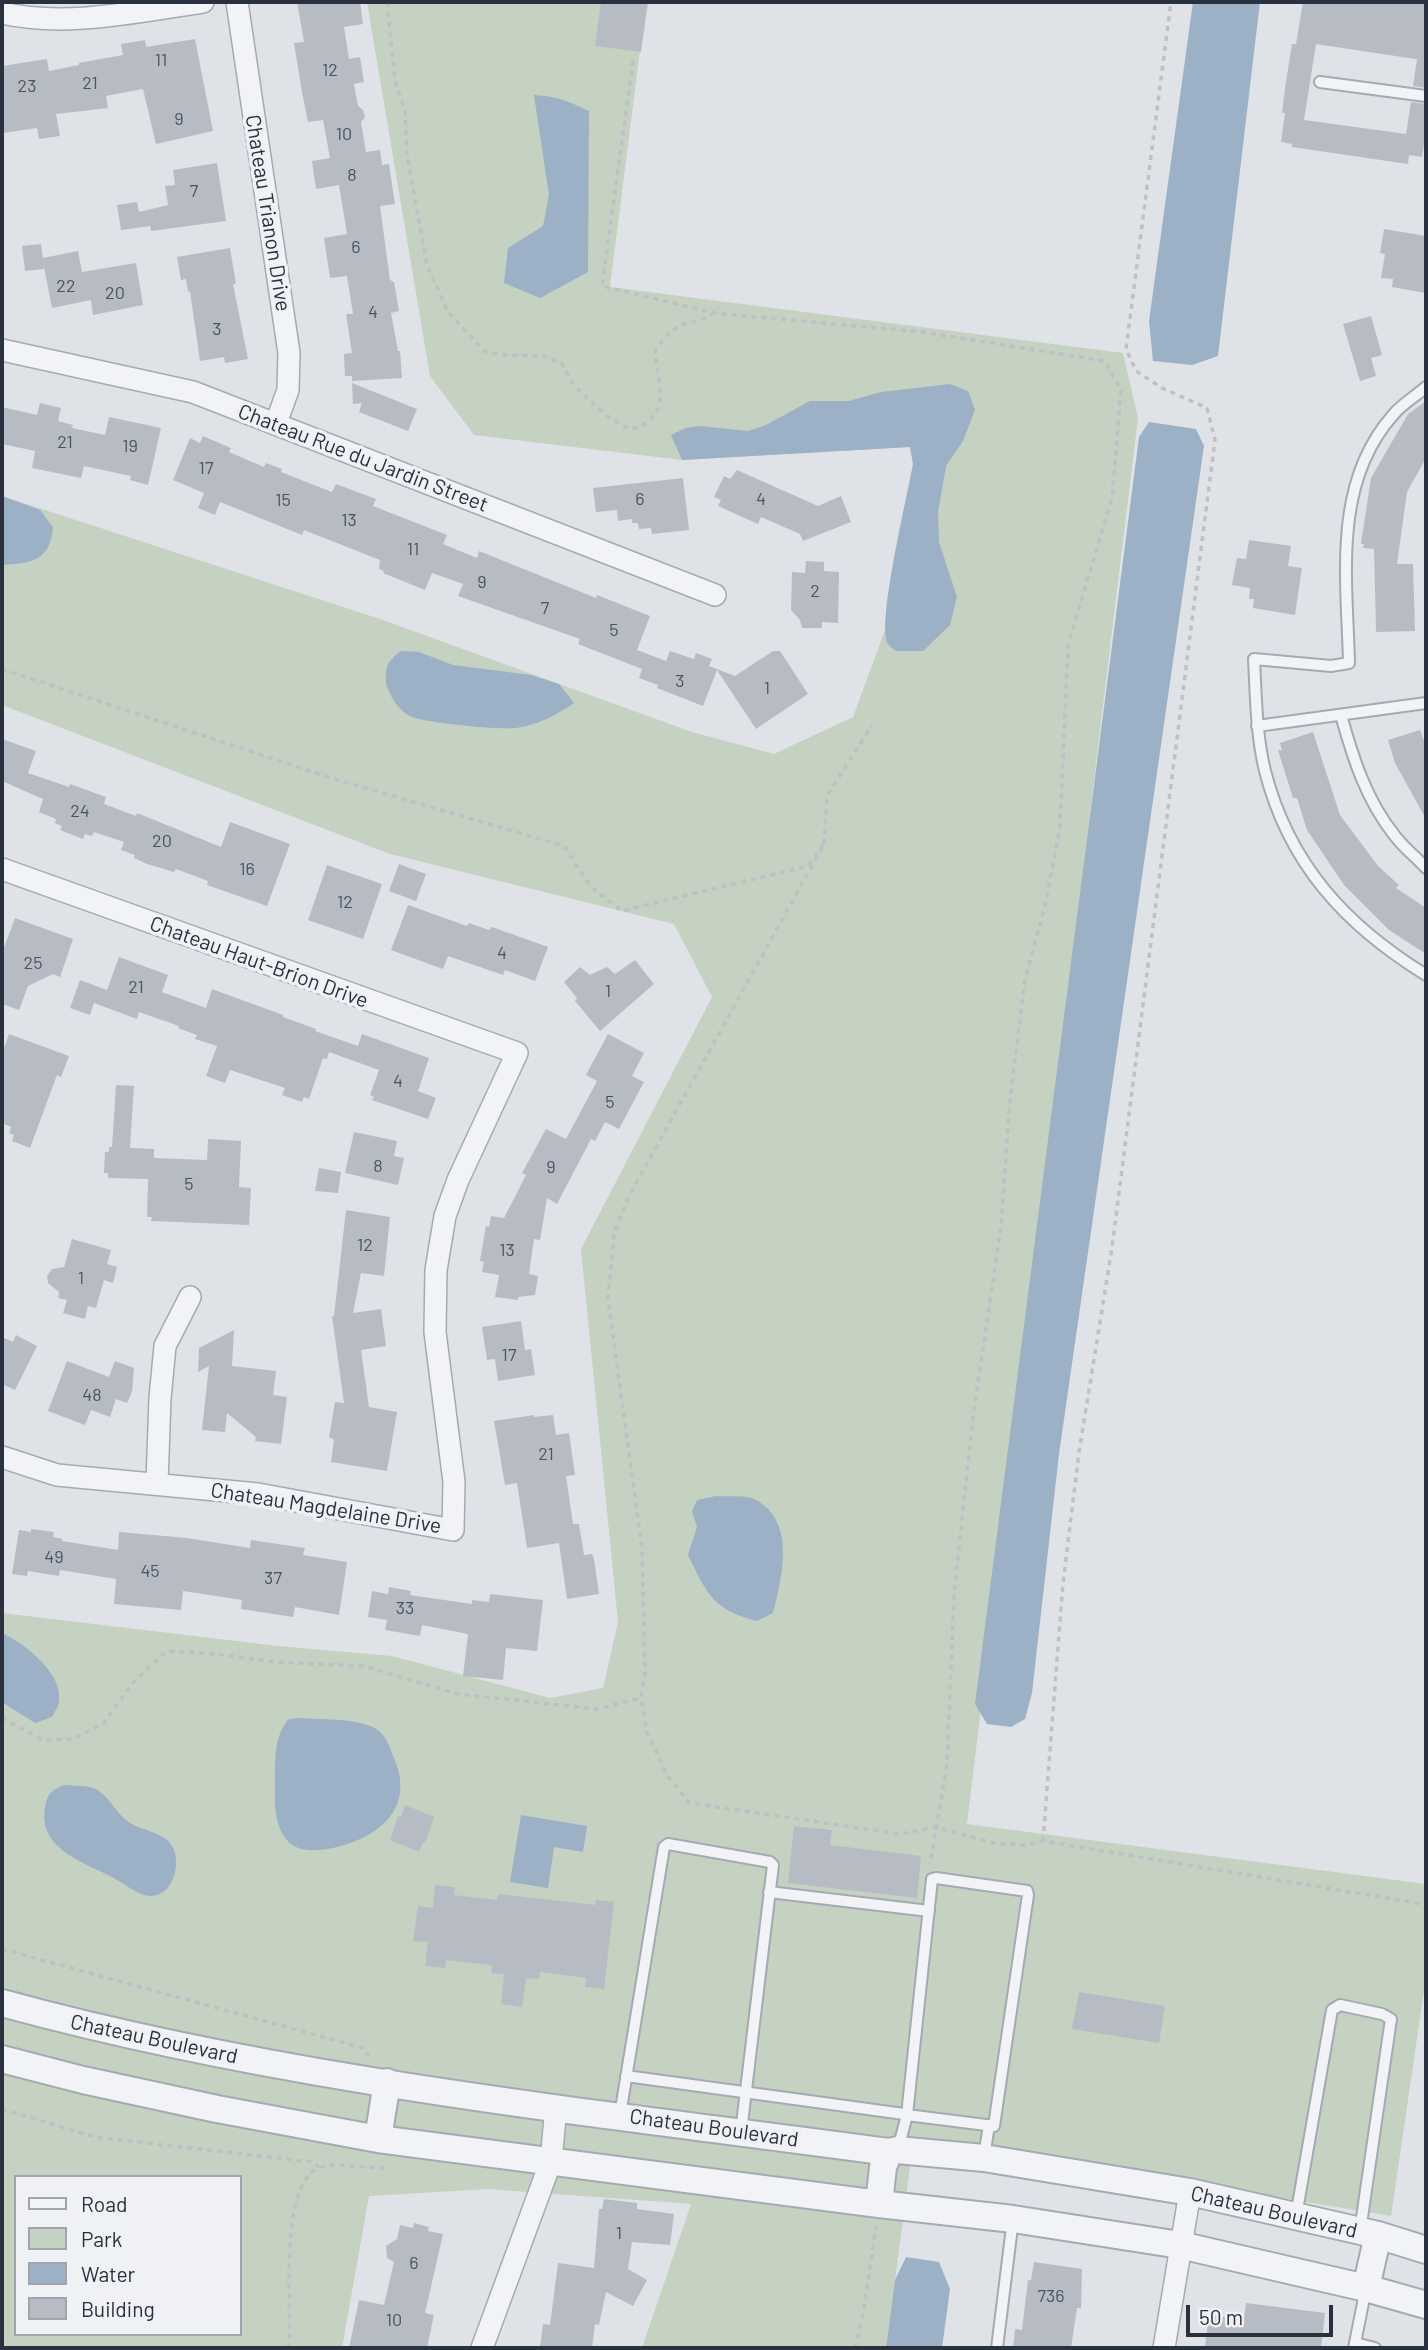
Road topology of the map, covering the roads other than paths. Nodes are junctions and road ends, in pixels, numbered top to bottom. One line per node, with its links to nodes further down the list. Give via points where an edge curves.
1 (203, 2): 3 (street, via 65,18)
2 (237, 2): 8 (street, Chateau Trianon Drive, via 289,353 288,390)
3 (2, 13)
4 (1320, 82): 5 (lane)
5 (1426, 96)
6 (2, 350): 8 (street, Chateau Rue du Jardin Street, via 193,392)
7 (1426, 387): 12 (lane, via 1394,414 1365,456 1350,503 1345,547 1349,663 1331,666 1254,659)
8 (276, 424): 9 (street, Chateau Rue du Jardin Street)
9 (715, 595)
10 (1426, 703): 11 (lane)
11 (1341, 715): 12 (lane); 13 (lane, via 1358,773 1376,807 1395,837)
12 (1257, 726): 15 (lane, via 1282,825 1300,856 1323,889 1363,930)
13 (1426, 868)
14 (2, 869): 16 (street, Chateau Haut-Brion Drive)
15 (1426, 975)
16 (517, 1053): 19 (street, Chateau Magdelaine Drive, via 458,1180 445,1216 436,1270 435,1332 454,1482 453,1530 258,1494)
17 (190, 1297): 19 (street, via 164,1346)
18 (2, 1457): 19 (street, Chateau Magdelaine Drive, via 57,1475)
19 (158, 1483)
20 (769, 1892): 21 (lane); 24 (lane, via 770,1862 668,1844 664,1847); 26 (lane)
21 (929, 1911): 29 (lane); 30 (lane, via 936,1878 1027,1891 996,2123)
22 (2, 2003): 25 (street, Chateau Boulevard, via 227,2056)
23 (2, 2059): 32 (street, via 217,2109)
24 (626, 2076): 26 (lane); 28 (lane)
25 (387, 2082): 27 (street, Chateau Boulevard); 32 (street)
26 (745, 2094): 29 (lane); 31 (lane)
27 (556, 2107): 28 (street, Chateau Boulevard); 35 (street)
28 (620, 2115): 31 (street, Chateau Boulevard)
29 (906, 2115): 30 (lane); 33 (lane)
30 (989, 2125): 34 (lane)
31 (741, 2132): 33 (street, Chateau Boulevard)
32 (378, 2138): 35 (street)
33 (893, 2151): 34 (street, Chateau Boulevard); 37 (street, via 883,2167)
34 (984, 2158): 36 (street, Chateau Boulevard)
35 (551, 2161): 37 (street); 46 (street)
36 (1190, 2192): 38 (street, Chateau Boulevard); 41 (street)
37 (878, 2204): 39 (street)
38 (1296, 2217): 40 (street, Chateau Boulevard); 40 (lane, via 1332,2011 1340,2005 1382,2014 1391,2019)
39 (1013, 2218): 41 (street); 47 (lane)
40 (1369, 2233): 42 (street, Chateau Boulevard); 43 (street)
41 (1180, 2245): 43 (street); 48 (street)
42 (1426, 2249)
43 (1366, 2288): 44 (street); 45 (lane)
44 (1426, 2305)
45 (1355, 2346): 49 (lane)
46 (482, 2348)
47 (996, 2348)
48 (1164, 2348)
49 (1375, 2348)

